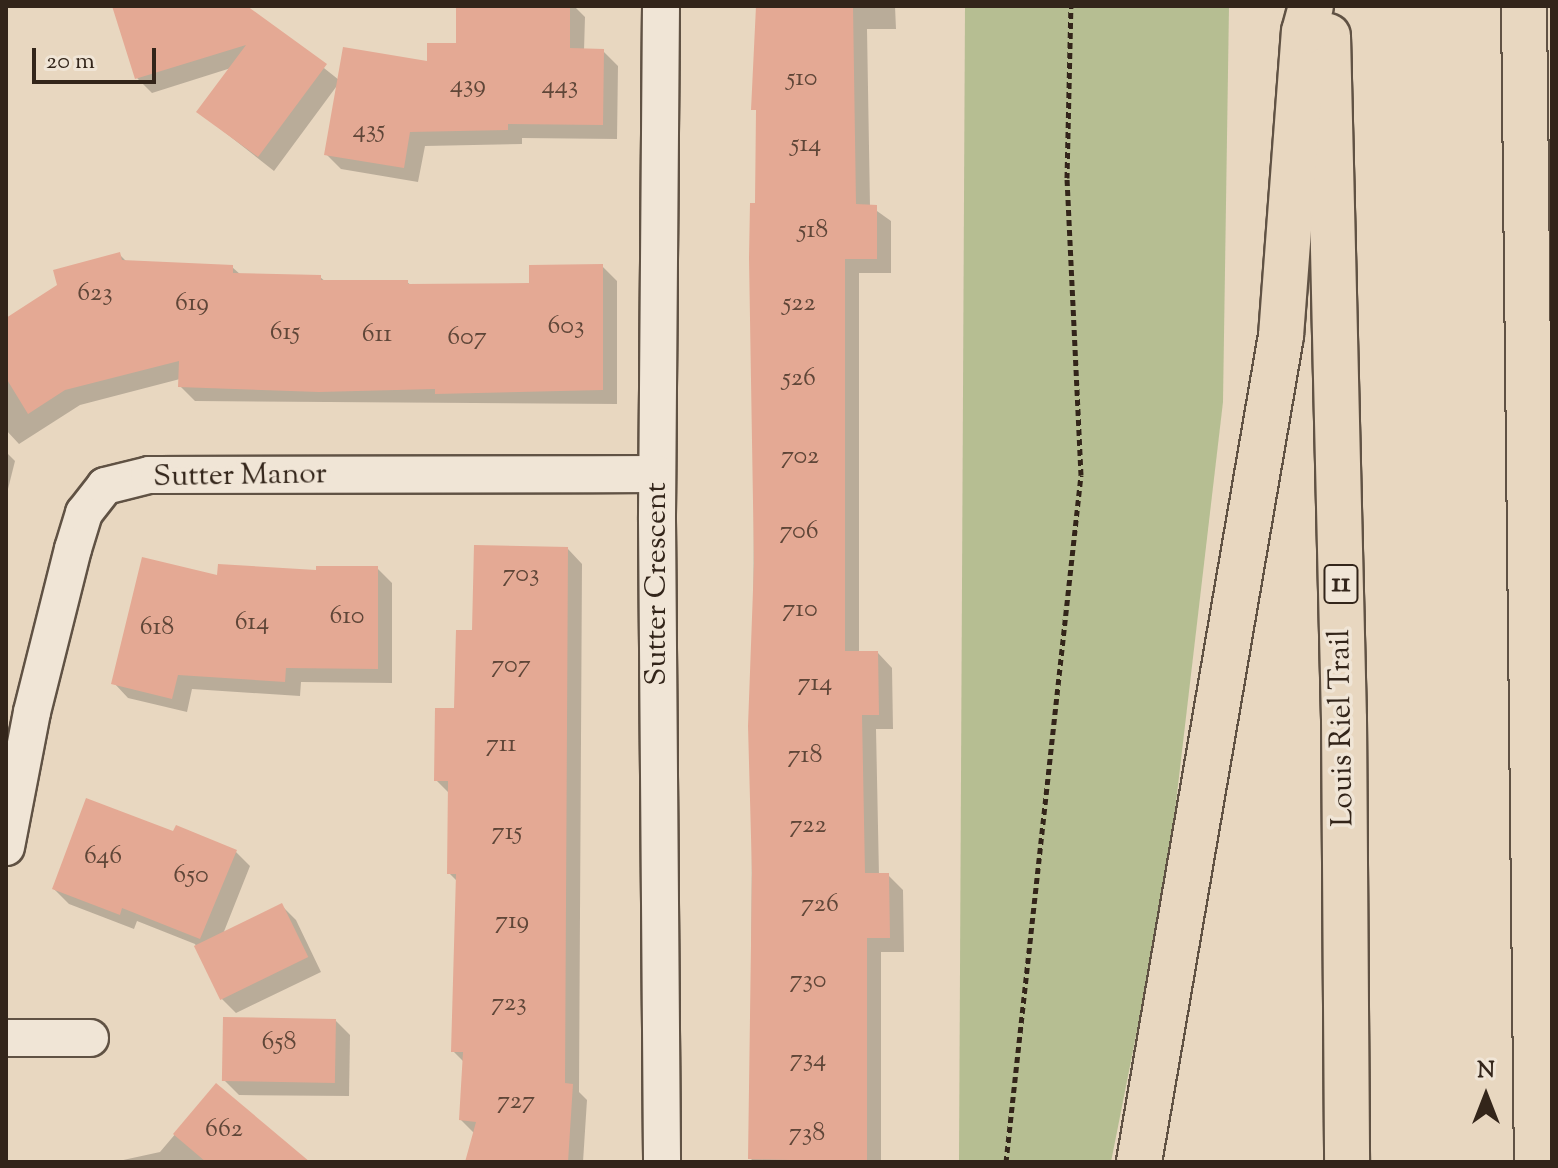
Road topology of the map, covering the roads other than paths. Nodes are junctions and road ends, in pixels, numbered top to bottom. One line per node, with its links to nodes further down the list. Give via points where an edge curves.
1 (661, 6): 5 (street, Sutter Crescent)
2 (1311, 6): 10 (highway, via 1304,32 1281,336)
3 (1328, 6): 11 (highway, Louis Riel Trail / 11, via 1344,719)
4 (1524, 6): 12 (highway)
5 (657, 474): 6 (street, Sutter Manor, via 149,475 105,486 84,513 73,549 32,712); 9 (street, Sutter Crescent)
6 (6, 847)
7 (6, 1038): 8 (street)
8 (90, 1038)
9 (662, 1162)
10 (1139, 1162)
11 (1347, 1162)
12 (1537, 1162)

